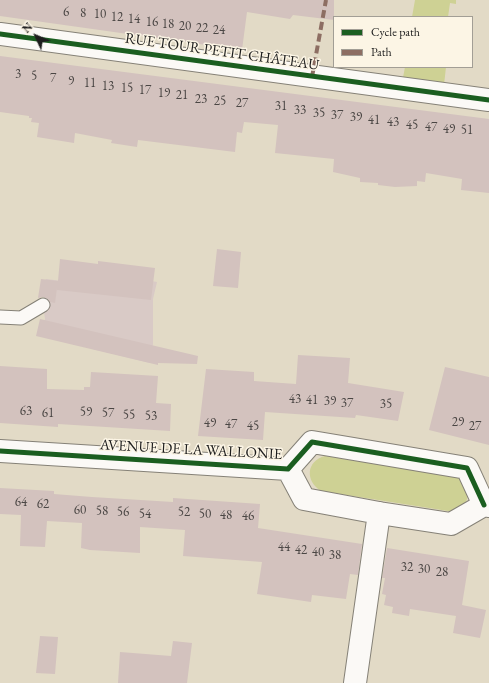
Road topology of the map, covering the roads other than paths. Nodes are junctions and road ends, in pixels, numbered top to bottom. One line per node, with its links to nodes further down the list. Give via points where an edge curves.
1 (0, 34): 2 (street, RUE TOUR PETIT CHÂTEAU)
2 (489, 100)
3 (43, 305): 4 (lane, via 21,318)
4 (0, 317)
5 (0, 451): 6 (street, AVENUE DE LA WALLONIE)
6 (288, 469): 7 (street, AVENUE DE LA WALLONIE, via 312,442 467,468); 8 (street, AVENUE DE LA WALLONIE, via 304,499)
7 (487, 506): 8 (street, AVENUE DE LA WALLONIE, via 451,524)
8 (379, 513): 9 (street)
9 (355, 683)

